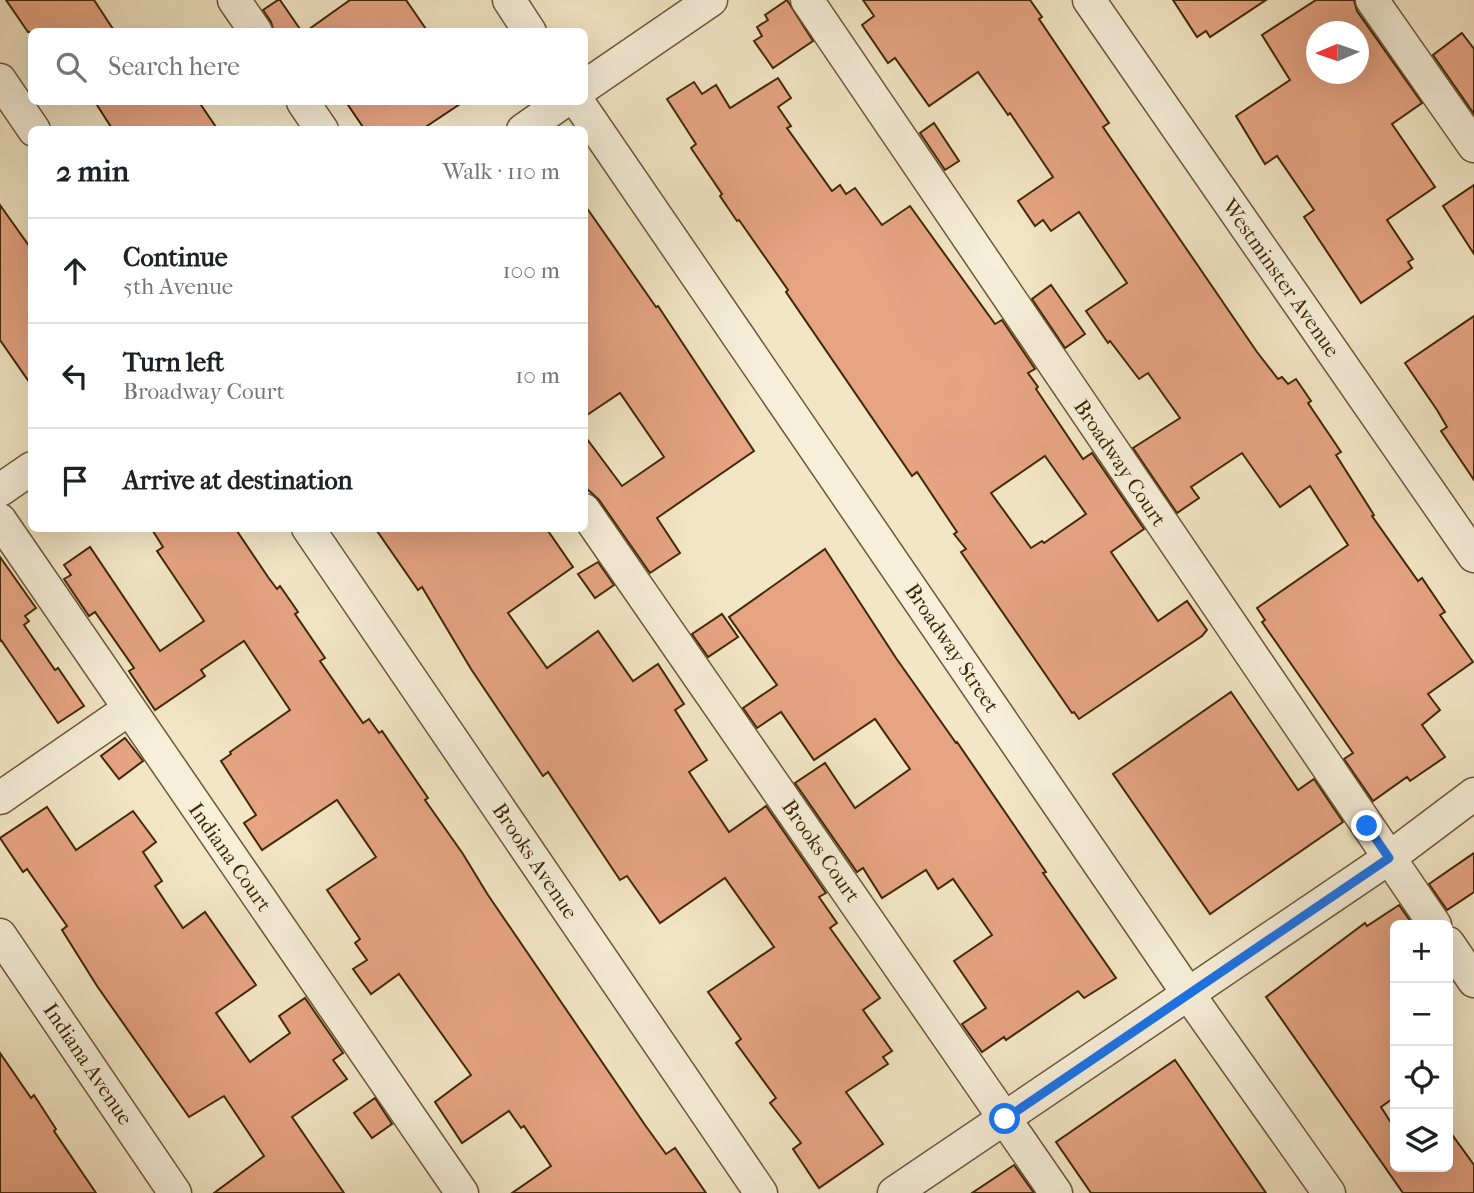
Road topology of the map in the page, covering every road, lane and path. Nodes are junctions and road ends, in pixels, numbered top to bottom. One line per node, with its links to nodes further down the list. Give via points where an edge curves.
1 (234, 0): 7 (street)
2 (509, 0): 8 (street)
3 (711, 0): 10 (street)
4 (807, 0): 27 (street, Broadway Court)
5 (1089, 0): 23 (street, Westminster Avenue)
6 (1372, 0): 17 (street)
7 (253, 28)
8 (527, 28)
9 (0, 80): 14 (street)
10 (588, 84)
11 (305, 105): 15 (street)
12 (559, 105): 16 (street)
13 (580, 105): 32 (street, Broadway Street)
14 (31, 126)
15 (320, 126)
16 (529, 126)
17 (1474, 146)
18 (28, 471): 19 (street)
19 (0, 490)
20 (588, 516): 33 (street, Brooks Court)
21 (0, 520): 24 (street, Indiana Court)
22 (311, 532): 37 (street, Brooks Avenue)
23 (1474, 556)
24 (128, 709): 26 (street); 34 (street, Indiana Court)
25 (1474, 794): 27 (street)
26 (0, 798)
27 (1389, 858): 28 (street, Broadway Court); 32 (street)
28 (1432, 920)
29 (0, 935): 36 (street, Indiana Avenue)
30 (1453, 950): 31 (street)
31 (1474, 981)
32 (1189, 995): 33 (street); 35 (street, Broadway Street)
33 (1005, 1119): 38 (street); 39 (street, Brooks Court)
34 (455, 1190)
35 (1322, 1191)
36 (175, 1193)
37 (761, 1193)
38 (894, 1193)
39 (1055, 1193)

